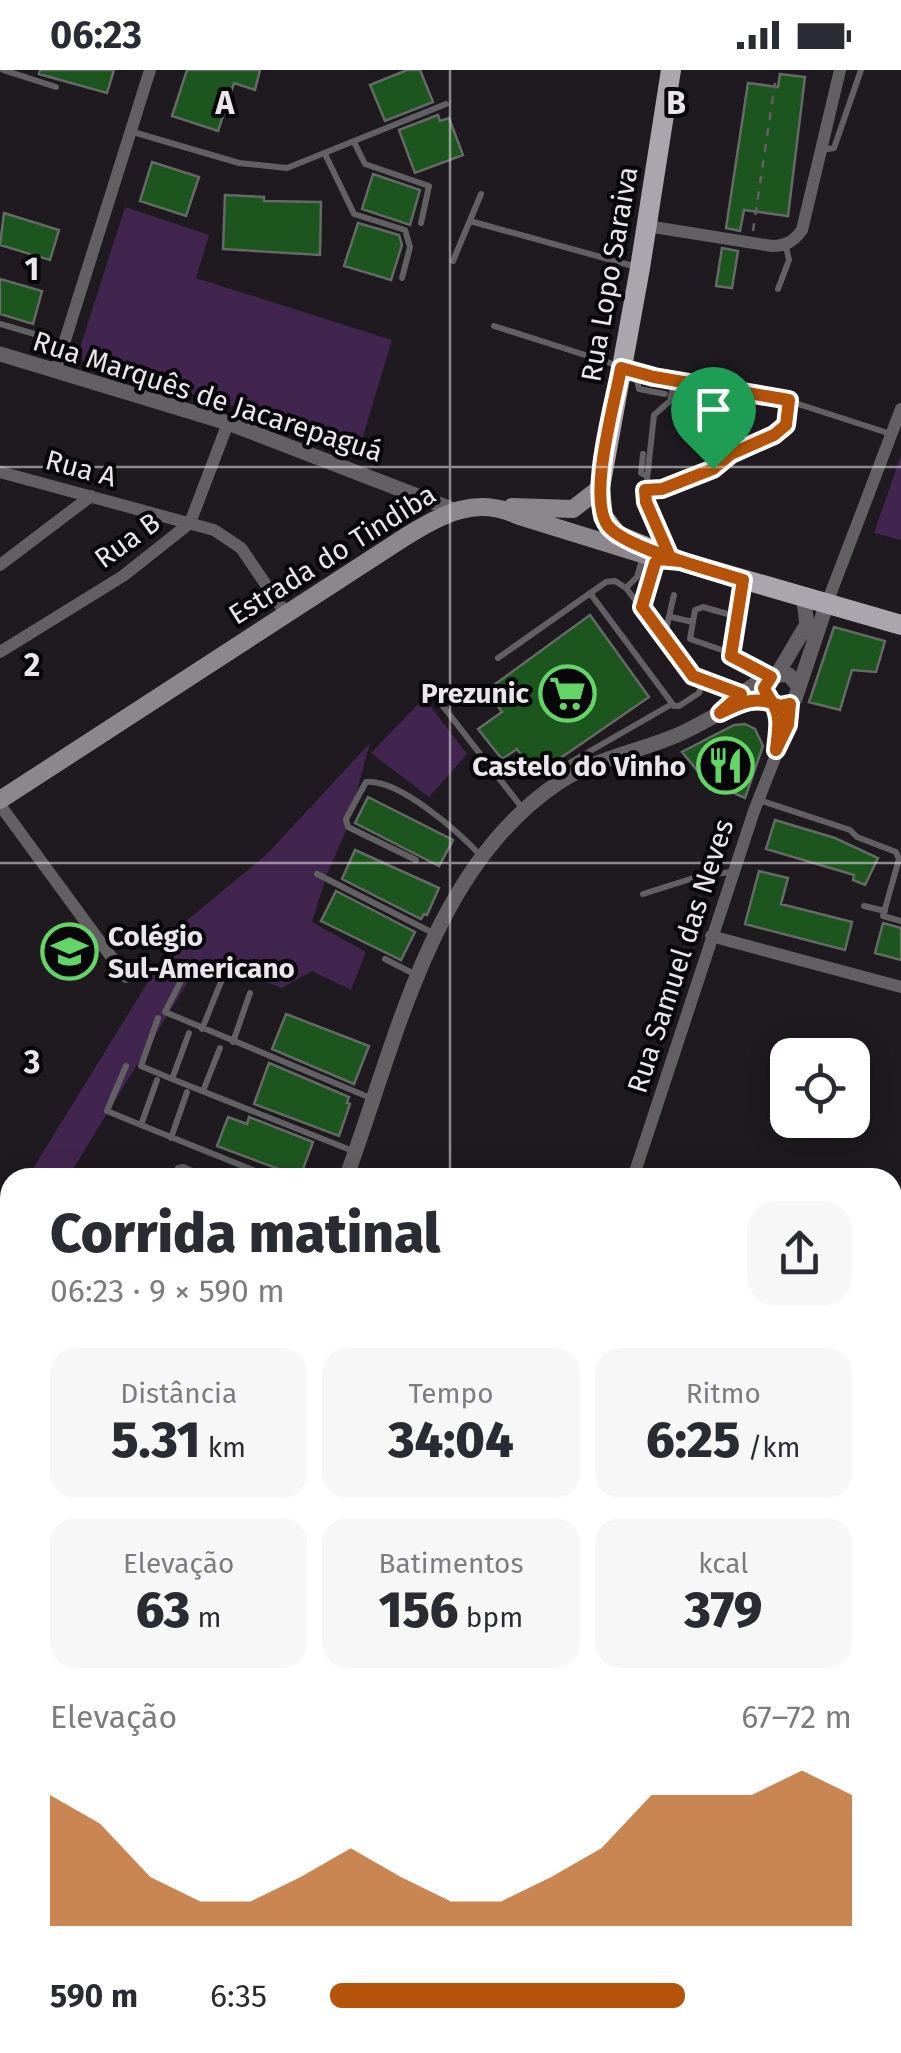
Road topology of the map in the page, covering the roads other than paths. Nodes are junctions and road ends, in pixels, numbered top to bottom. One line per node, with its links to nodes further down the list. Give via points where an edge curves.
1 (3, 70): 6 (lane)
2 (150, 70): 8 (street)
3 (671, 70): 15 (main road, Rua Lopo Saraiva)
4 (840, 70): 10 (street)
5 (861, 70): 10 (lane, via 834,148)
6 (56, 87)
7 (446, 104): 9 (lane)
8 (132, 132): 11 (lane, via 271,168); 25 (street)
9 (354, 142): 11 (lane); 14 (lane, via 366,164 430,186)
10 (821, 150): 16 (street, via 802,230)
11 (326, 154): 19 (lane, via 354,214 407,233)
12 (481, 194): 13 (lane)
13 (470, 221): 17 (lane); 18 (lane)
14 (421, 223)
15 (648, 226): 16 (street); 18 (main road, Rua Lopo Saraiva)
16 (786, 245): 20 (lane)
17 (453, 261)
18 (640, 268): 26 (main road, Rua Lopo Saraiva)
19 (402, 278)
20 (778, 289)
21 (0, 324): 23 (lane)
22 (494, 326): 26 (lane)
23 (38, 336)
24 (0, 354): 25 (street, Rua Marquês de Jacarepaguá)
25 (56, 370): 31 (street, Rua Marquês de Jacarepaguá)
26 (628, 370): 27 (lane); 28 (lane, via 640,390); 36 (main road, Rua Lopo Saraiva)
27 (675, 380): 29 (lane); 35 (lane, via 670,401 654,415)
28 (665, 394)
29 (789, 400): 32 (lane); 37 (lane, via 786,425 774,435 713,469)
30 (901, 409): 32 (street)
31 (228, 423): 40 (street, Rua Marquês de Jacarepaguá); 41 (street, Rua B)
32 (892, 434): 49 (street)
33 (643, 454): 35 (lane, via 641,473)
34 (0, 472): 38 (street, Rua A)
35 (647, 476): 37 (lane)
36 (600, 488): 39 (main road, via 573,509); 42 (main road, Rua Lopo Saraiva, via 609,527)
37 (645, 490): 42 (lane)
38 (91, 496): 41 (street, Rua A); 43 (street)
39 (502, 507): 40 (main road, Estrada do Tindiba); 42 (main road, Estrada do Tindiba)
40 (454, 510): 51 (main road, Estrada do Tindiba)
41 (190, 524): 51 (street, Rua A, via 241,548); 58 (street, Rua B, via 123,576)
42 (663, 558): 44 (main road, Estrada do Tindiba); 45 (lane); 50 (lane, via 652,566)
43 (0, 565)
44 (743, 580): 48 (main road, Estrada do Tindiba); 61 (lane, via 731,656)
45 (626, 588): 46 (lane, via 610,581); 50 (lane)
46 (590, 593): 59 (lane); 65 (lane)
47 (674, 595): 53 (lane)
48 (804, 596): 49 (main road, Estrada do Tindiba); 61 (street, via 808,624)
49 (827, 602): 55 (main road, Estrada do Tindiba); 62 (street)
50 (642, 607): 56 (lane)
51 (286, 614): 70 (main road, Estrada do Tindiba)
52 (731, 615): 54 (lane, via 699,608)
53 (670, 618): 54 (lane); 56 (lane)
54 (693, 622): 57 (lane, via 690,639)
55 (901, 625)
56 (664, 638): 60 (lane)
57 (722, 650)
58 (0, 652)
59 (498, 658)
60 (693, 676): 63 (lane); 65 (lane, via 699,693)
61 (773, 676): 62 (street, via 788,675); 63 (street); 64 (street, via 764,688)
62 (798, 686): 64 (street, via 798,693)
63 (741, 694): 67 (street)
64 (777, 703): 67 (street, via 750,700); 69 (street, Rua Samuel das Neves, via 788,725)
65 (672, 704): 68 (lane)
66 (442, 705): 71 (lane)
67 (720, 713): 71 (street, via 587,768)
68 (570, 762)
69 (758, 800): 74 (street, Rua Samuel das Neves); 78 (lane, via 896,852)
70 (0, 803): 86 (street)
71 (524, 810): 72 (street)
72 (480, 856): 73 (lane, via 428,808 366,782 348,826); 80 (street)
73 (416, 860)
74 (733, 872): 76 (lane); 81 (street, Rua Samuel das Neves)
75 (317, 874): 80 (lane)
76 (643, 894)
77 (864, 906): 78 (lane)
78 (884, 911): 79 (lane)
79 (901, 922)
80 (436, 934): 85 (street)
81 (712, 936): 88 (street); 106 (street, Rua Samuel das Neves)
82 (386, 959): 85 (lane)
83 (401, 960): 85 (lane)
84 (187, 969): 91 (lane, via 165,1012)
85 (420, 974): 100 (street)
86 (126, 977)
87 (221, 982): 91 (lane)
88 (901, 987)
89 (250, 993): 93 (lane)
90 (158, 1018): 96 (lane, via 141,1066)
91 (202, 1029): 93 (lane)
92 (189, 1033): 96 (lane)
93 (233, 1042): 100 (lane)
94 (220, 1048): 98 (lane)
95 (126, 1066): 101 (lane, via 107,1111)
96 (172, 1078): 98 (lane)
97 (157, 1080): 101 (lane)
98 (203, 1091): 103 (lane)
99 (187, 1092): 102 (lane)
100 (374, 1100): 103 (street)
101 (140, 1125): 102 (lane)
102 (171, 1138): 104 (lane)
103 (356, 1152): 105 (street)
104 (248, 1168)
105 (350, 1168)
106 (635, 1168)

